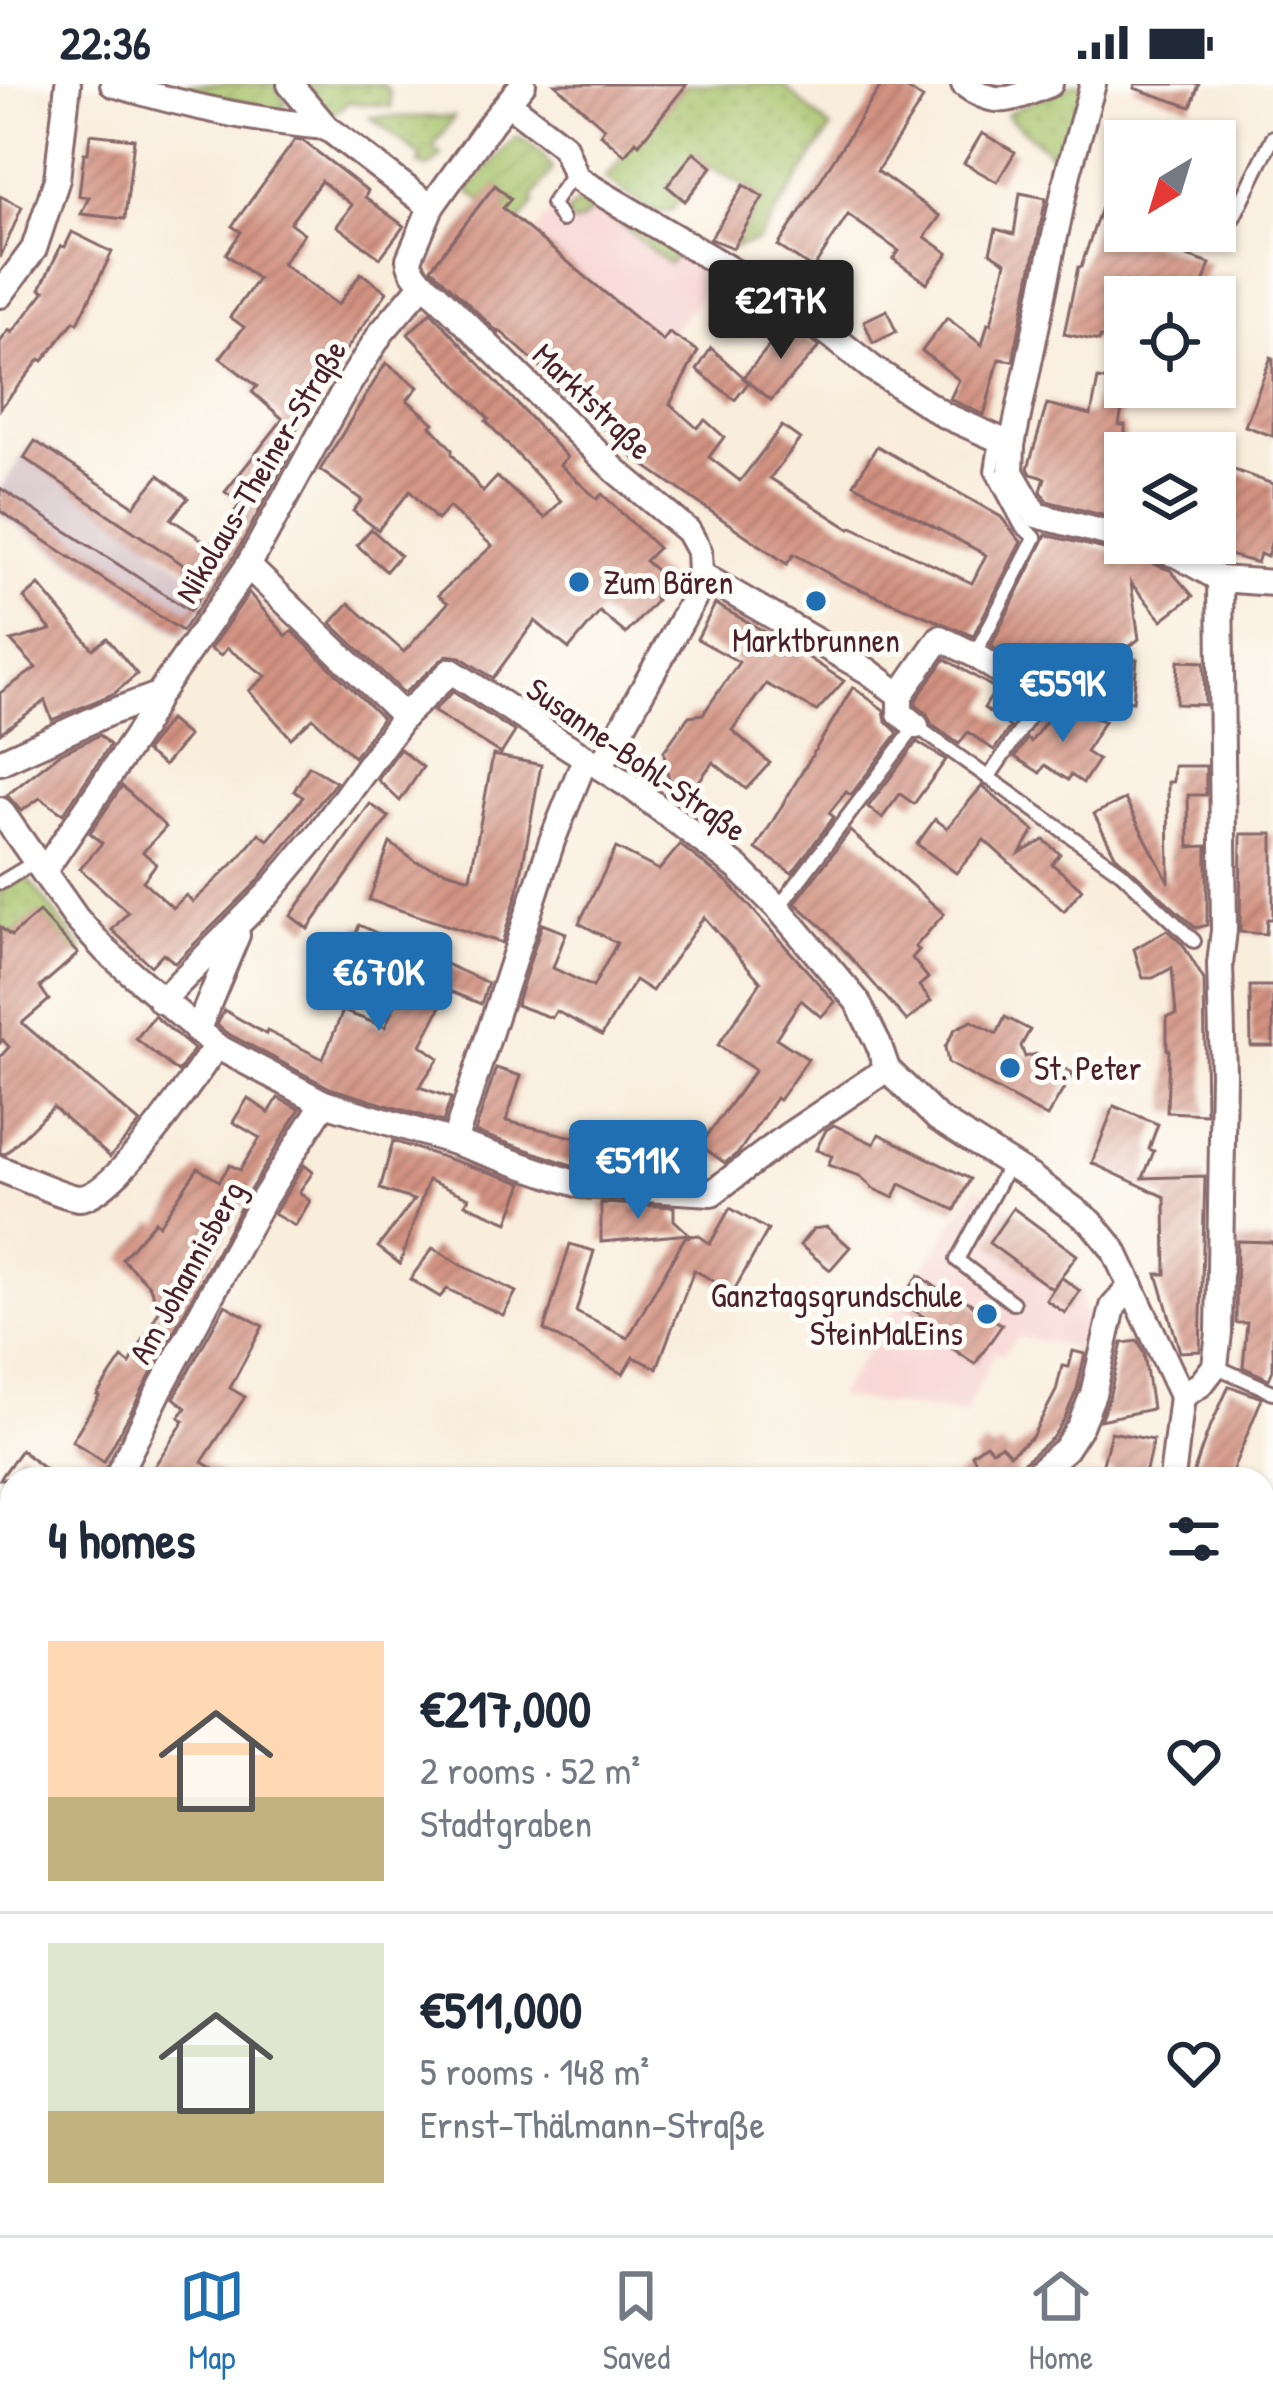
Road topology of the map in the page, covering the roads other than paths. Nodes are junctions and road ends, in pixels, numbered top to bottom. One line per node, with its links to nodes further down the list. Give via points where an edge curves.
1 (68, 84): 15 (street, via 57,179 40,232)
2 (113, 84): 8 (street)
3 (290, 84): 8 (street)
4 (964, 84): 5 (street, via 988,100 1009,100)
5 (1050, 84)
6 (1093, 84): 16 (street)
7 (515, 93): 10 (street, via 564,146); 11 (street)
8 (326, 127): 11 (street)
9 (1273, 137): 12 (lane)
10 (576, 177): 13 (lane, via 552,204); 16 (street, via 803,313 944,415)
11 (431, 207): 14 (street, via 409,259)
12 (1236, 210)
13 (562, 220)
14 (424, 283): 19 (street, Nikolaus-Theiner-Straße, via 350,382); 20 (street, Marktstraße, via 688,531)
15 (0, 295)
16 (1004, 442): 17 (street, via 1036,515); 23 (lane, via 992,471 1035,538)
17 (1104, 533)
18 (1193, 564): 21 (street)
19 (248, 566): 24 (street, Nikolaus-Theiner-Straße); 27 (street)
20 (700, 574): 25 (street); 30 (street, via 695,596)
21 (1220, 579): 22 (street); 47 (street, via 1223,1073)
22 (1273, 583)
23 (975, 655): 25 (street, via 940,638); 26 (street)
24 (158, 695): 29 (street); 33 (street, Nikolaus-Theiner-Straße)
25 (900, 695): 28 (street, via 900,713)
26 (1042, 699): 31 (lane)
27 (404, 716): 30 (street, Susanne-Bohl-Straße, via 451,671); 36 (street)
28 (916, 726): 31 (lane); 35 (lane)
29 (0, 762)
30 (593, 763): 35 (street, Susanne-Bohl-Straße, via 720,854); 42 (street, via 552,841)
31 (988, 778): 37 (lane, via 1121,872)
32 (0, 810): 33 (street)
33 (40, 866): 34 (lane); 38 (street, via 76,918)
34 (0, 883)
35 (778, 908): 40 (street, Susanne-Bohl-Straße, via 856,1001)
36 (242, 922): 38 (street); 39 (street)
37 (1194, 941)
38 (161, 1001): 39 (street)
39 (207, 1038): 41 (street); 44 (street, via 146,1141 95,1192 62,1194)
40 (886, 1070): 42 (street, via 712,1192 580,1185); 43 (street, Susanne-Bohl-Straße, via 937,1118)
41 (324, 1103): 42 (street); 50 (street, Am Johannisberg, via 261,1203)
42 (454, 1142)
43 (1010, 1164): 45 (street, Susanne-Bohl-Straße, via 1091,1222); 46 (lane, via 957,1260)
44 (0, 1169)
45 (1131, 1286): 49 (street, Susanne-Bohl-Straße); 51 (street, via 1113,1307 1080,1426)
46 (1013, 1303)
47 (1215, 1366): 48 (lane); 49 (street)
48 (1273, 1392)
49 (1181, 1396): 52 (street)
50 (122, 1467)
51 (1044, 1467)
52 (1173, 1467)

